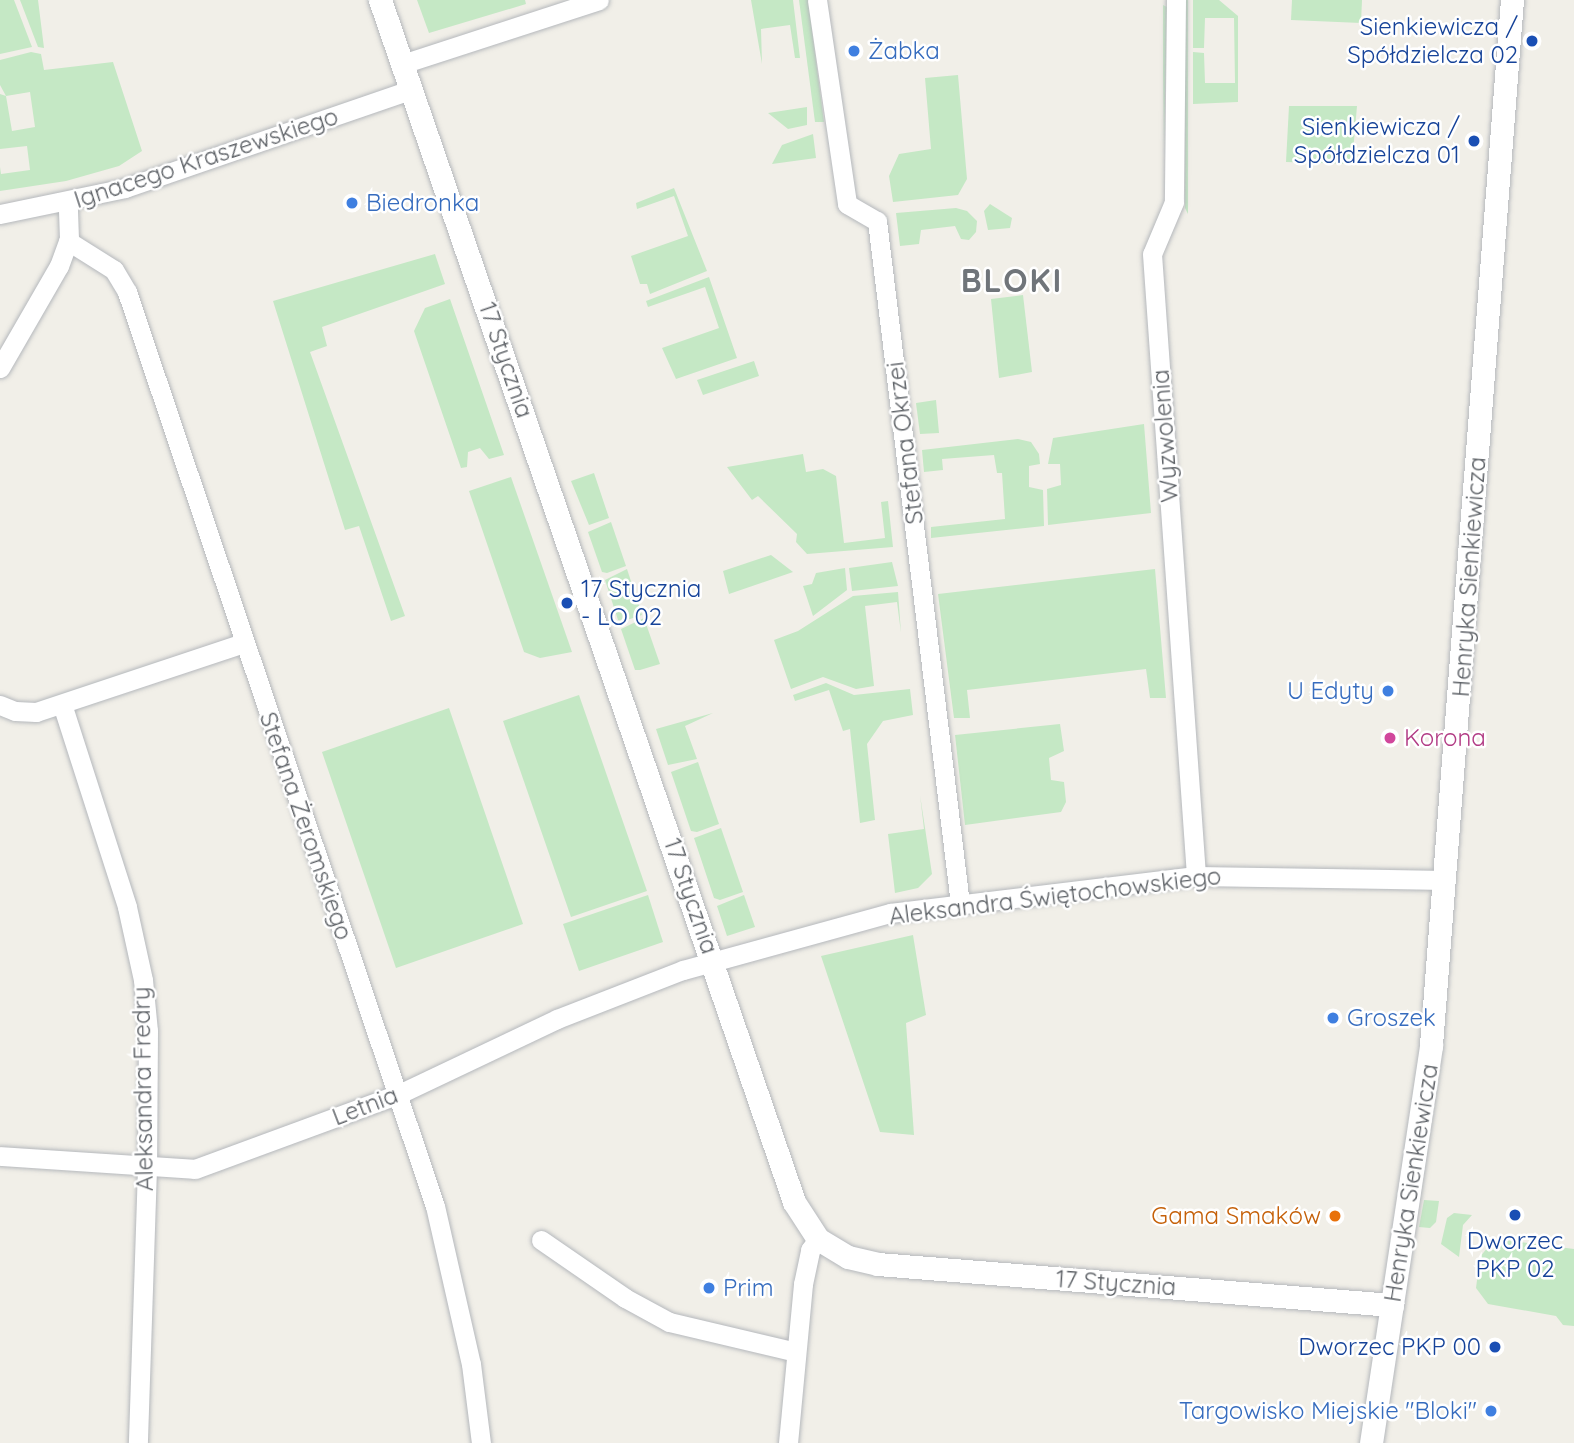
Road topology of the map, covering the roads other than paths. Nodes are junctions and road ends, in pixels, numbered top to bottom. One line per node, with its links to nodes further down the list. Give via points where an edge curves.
1 (380, 0): 7 (street, 17 Stycznia)
2 (599, 0): 6 (street)
3 (817, 0): 18 (street, Stefana Okrzei, via 847,204 877,221)
4 (1176, 0): 16 (street, Wyzwolenia, via 1174,202 1152,254)
5 (1512, 0): 17 (street, Henryka Sienkiewicza)
6 (540, 9): 7 (street)
7 (402, 64): 8 (street, 17 Stycznia)
8 (410, 90): 9 (street, Ignacego Kraszewskiego, via 162,176); 19 (street, 17 Stycznia)
9 (68, 203): 10 (street, Ignacego Kraszewskiego); 11 (street)
10 (0, 214)
11 (68, 241): 12 (street, via 59,266); 13 (street, Stefana Żeromskiego, via 114,270 127,292)
12 (0, 369)
13 (244, 643): 14 (street); 20 (street, Stefana Żeromskiego)
14 (62, 704): 15 (street, via 36,712); 22 (street, Aleksandra Fredry, via 136,944 148,1031)
15 (0, 705)
16 (1196, 876): 17 (street, Aleksandra Świętochowskiego); 18 (street, Aleksandra Świętochowskiego)
17 (1445, 880): 25 (street, Henryka Sienkiewicza, via 1431,1045)
18 (960, 904): 19 (street, Aleksandra Świętochowskiego, via 890,913)
19 (713, 960): 20 (street, Letnia, via 557,1019); 23 (street, 17 Stycznia, via 794,1202)
20 (399, 1094): 22 (street, Letnia, via 195,1170); 28 (street, Stefana Żeromskiego, via 435,1206 460,1307)
21 (0, 1156): 22 (street, Letnia)
22 (147, 1168): 27 (street, Aleksandra Fredry)
23 (818, 1239): 25 (street, 17 Stycznia, via 848,1257 878,1264); 26 (street, via 810,1250 803,1284)
24 (541, 1240): 26 (street, via 625,1298 669,1322)
25 (1392, 1305): 30 (street, Henryka Sienkiewicza)
26 (796, 1352): 29 (street)
27 (138, 1443)
28 (481, 1443)
29 (790, 1443)
30 (1371, 1443)

